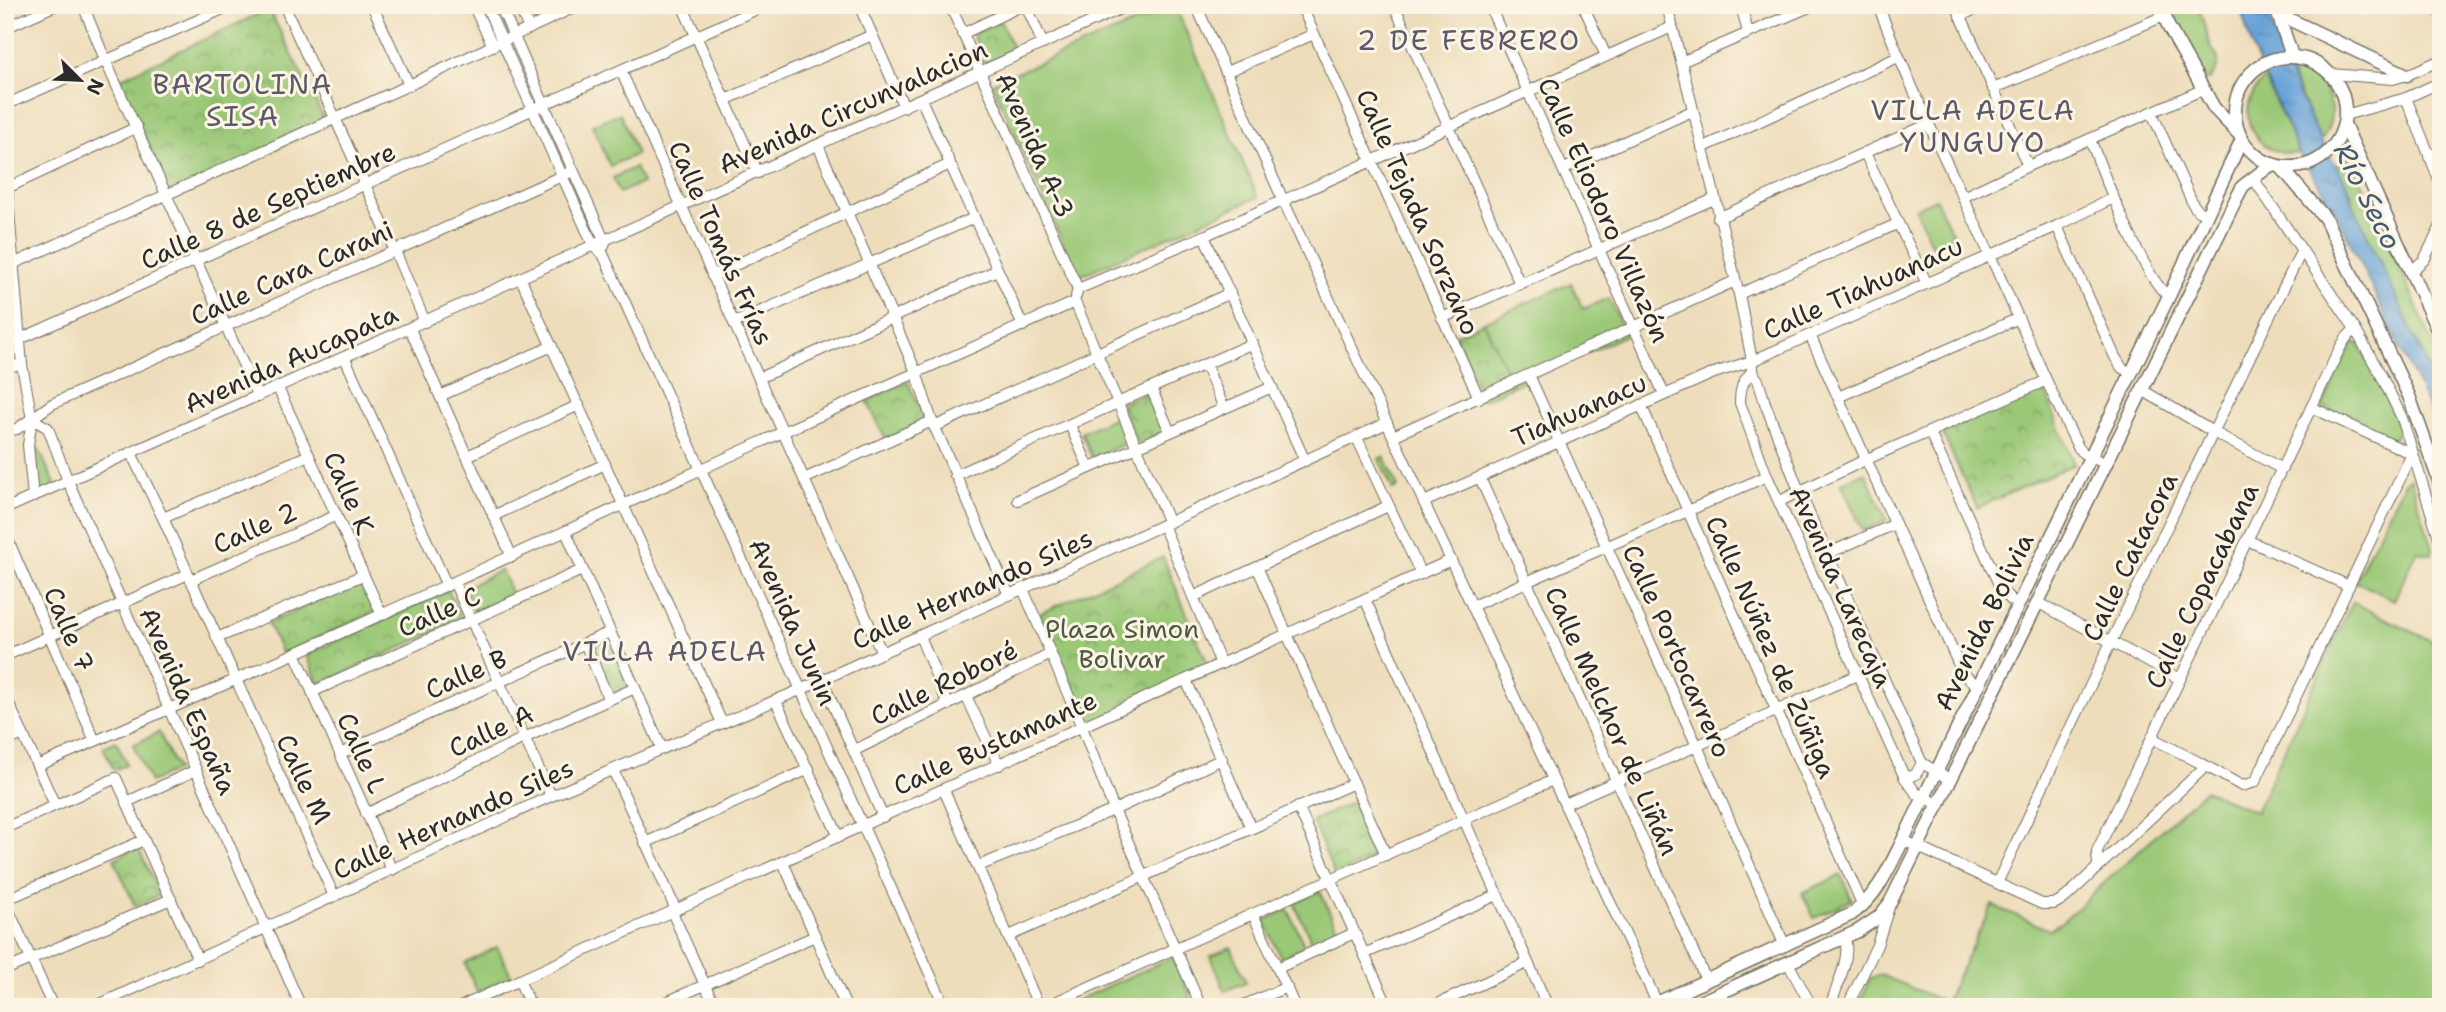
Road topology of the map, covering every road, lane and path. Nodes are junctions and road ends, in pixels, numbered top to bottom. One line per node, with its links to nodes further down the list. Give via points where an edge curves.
1 (56, 5): 35 (street)
2 (83, 5): 49 (street)
3 (232, 5): 49 (street)
4 (284, 5): 70 (street)
5 (372, 5): 57 (street)
6 (473, 5): 43 (street)
7 (486, 5): 43 (street, Avenida Junin)
8 (500, 5): 40 (street)
9 (519, 5): 36 (street)
10 (579, 5): 36 (street)
11 (682, 5): 42 (street)
12 (766, 5): 42 (street, Calle 8 de Septiembre)
13 (859, 5): 41 (street)
14 (950, 5): 38 (street, Avenida A-3)
15 (1024, 5): 38 (street); 44 (street)
16 (1129, 5): 44 (street, Avenida Circunvalacion)
17 (1196, 5): 53 (street)
18 (1301, 5): 39 (street, Calle Tejada Sorzano)
19 (1394, 5): 74 (street)
20 (1489, 5): 60 (street, Calle Eliodoro Villazón)
21 (1583, 5): 45 (street)
22 (1667, 5): 34 (street, Avenida Larecaja)
23 (1741, 5): 37 (street)
24 (1814, 5): 29 (street)
25 (1878, 5): 47 (street)
26 (1956, 5): 33 (street)
27 (1985, 5): 33 (street)
28 (2427, 5): 32 (street)
29 (1796, 9): 37 (street)
30 (2163, 10): 58 (street); 59 (main road)
31 (2276, 10): 46 (main road); 55 (main road)
32 (2441, 12)
33 (1960, 16): 58 (street)
34 (1672, 27): 45 (street); 50 (street, Avenida Larecaja)
35 (5, 28)
36 (529, 29): 40 (street)
37 (1748, 33): 50 (street)
38 (962, 34): 52 (street, Avenida A-3)
39 (1314, 34): 53 (street); 82 (street, Calle Tejada Sorzano)
40 (514, 35): 43 (street); 65 (street)
41 (872, 35): 63 (street); 66 (street)
42 (697, 37): 51 (street, Calle 8 de Septiembre); 63 (street)
43 (497, 43): 57 (street); 67 (street, Avenida Junin)
44 (1043, 44): 52 (street, Avenida Circunvalacion)
45 (1606, 56): 60 (street)
46 (2288, 56): 54 (main road, via 2309,60); 75 (main road, via 2265,62 2250,73 2237,97 2235,116)
47 (1898, 57): 71 (street); 78 (street)
48 (2441, 60): 55 (street)
49 (106, 62): 64 (street); 73 (street)
50 (1681, 62): 68 (street, Avenida Larecaja)
51 (621, 71): 65 (street, Calle 8 de Septiembre); 100 (street, Calle Tomás Frías)
52 (980, 72): 62 (street, Avenida Circunvalacion); 127 (street, Avenida A-3)
53 (1226, 72): 99 (street)
54 (2331, 74): 55 (street, via 2384,79); 72 (main road, via 2344,97)
55 (2407, 75)
56 (2441, 82): 61 (street)
57 (409, 85): 70 (street)
58 (1993, 89): 85 (street)
59 (2204, 89): 69 (street); 75 (main road, via 2214,108)
60 (1528, 91): 74 (street); 87 (street, Calle Eliodoro Villazón)
61 (2406, 98): 72 (street); 81 (street)
62 (921, 99): 66 (street, Avenida Circunvalacion); 84 (street)
63 (725, 100): 89 (street)
64 (5, 105)
65 (545, 106): 67 (street, Calle 8 de Septiembre); 88 (street)
66 (904, 107): 77 (street, Avenida Circunvalacion)
67 (533, 111): 90 (street, Avenida Junin); 93 (street, Calle 8 de Septiembre)
68 (1692, 111): 78 (street, Avenida Larecaja); 87 (street)
69 (2152, 113): 76 (street); 102 (street, via 2193,204)
70 (335, 118): 93 (street); 95 (street)
71 (1929, 124): 80 (street); 96 (street)
72 (2344, 124): 86 (main road, via 2325,155 2309,164); 121 (main road)
73 (137, 127): 94 (street); 95 (street)
74 (1448, 127): 82 (street); 126 (street)
75 (2241, 137): 86 (main road, via 2256,156); 102 (main road, Avenida Bolivia)
76 (2090, 139): 85 (street); 97 (street)
77 (818, 145): 89 (street, Avenida Circunvalacion); 101 (street)
78 (1702, 148): 98 (street, Avenida Larecaja)
79 (2441, 151): 81 (street)
80 (1866, 153): 104 (street); 105 (street)
81 (2429, 157): 92 (street)
82 (1371, 161): 99 (street); 134 (street, Calle Tejada Sorzano)
83 (5, 164): 94 (street)
84 (950, 164): 101 (street); 103 (street)
85 (2028, 166): 96 (street)
86 (2281, 166): 91 (main road, Avenida Bolivia); 203 (main road, via 2325,218 2409,396)
87 (1564, 169): 112 (street, Calle Eliodoro Villazón)
88 (573, 171): 90 (street, Calle Cara Carani); 110 (street)
89 (758, 173): 100 (street, Avenida Circunvalacion)
90 (561, 177): 111 (street, Avenida Junin); 114 (street, Calle Cara Carani)
91 (2253, 178): 113 (street); 162 (main road, Avenida Bolivia, via 2236,199)
92 (2441, 184)
93 (366, 185): 114 (street); 117 (street, Calle 8 de Septiembre)
94 (7, 188): 108 (street)
95 (168, 195): 117 (street); 118 (street)
96 (1963, 197): 116 (street)
97 (2113, 198): 106 (street, Calle Tiahuanacu); 130 (street, via 2154,282)
98 (1714, 199): 104 (street, Avenida Larecaja); 112 (street)
99 (1283, 200): 109 (street); 175 (street)
100 (682, 207): 110 (street, Avenida Circunvalacion); 122 (street, Calle Tomás Frías)
101 (846, 214): 119 (street); 122 (street)
102 (2206, 215): 130 (main road, Avenida Bolivia)
103 (974, 218): 119 (street); 120 (street)
104 (1718, 218): 124 (street, Avenida Larecaja)
105 (1897, 224): 125 (street); 129 (street)
106 (2057, 226): 116 (street, Calle Tiahuanacu); 155 (street, via 2115,357)
107 (2441, 226): 121 (street, via 2424,260)
108 (7, 228): 118 (street)
109 (1204, 236): 127 (street); 128 (street)
110 (605, 242): 111 (street, Avenida Circunvalacion); 115 (street)
111 (594, 247): 115 (street, Avenida Junin); 123 (street, Avenida Aucapata)
112 (1599, 249): 126 (street); 140 (street, Calle Eliodoro Villazón)
113 (2302, 250): 142 (street); 181 (street, Calle Catacora)
114 (395, 251): 136 (street); 138 (street, Calle Cara Carani)
115 (603, 254): 197 (street, Avenida Junin)
116 (1990, 255): 125 (street, Calle Tiahuanacu); 135 (street)
117 (197, 260): 138 (street); 145 (street, Calle 8 de Septiembre)
118 (13, 264): 131 (street)
119 (869, 265): 133 (street); 137 (street)
120 (997, 270): 133 (street); 139 (street)
121 (2410, 272): 144 (main road)
122 (712, 276): 137 (street, Calle Tomás Frías)
123 (521, 279): 136 (street, Avenida Aucapata); 147 (street)
124 (1735, 281): 129 (street, Avenida Larecaja); 140 (street)
125 (1926, 282): 143 (street, Calle Tiahuanacu)
126 (1520, 284): 134 (street)
127 (1077, 289): 132 (street)
128 (1230, 293): 146 (street); 148 (street)
129 (1739, 294): 153 (street, Avenida Larecaja)
130 (2169, 296): 155 (main road, Avenida Bolivia)
131 (11, 299): 145 (street)
132 (1075, 302): 139 (street); 148 (street)
133 (892, 318): 154 (street); 157 (street)
134 (1442, 318): 167 (street, Calle Tejada Sorzano)
135 (2017, 319): 158 (street); 166 (street)
136 (425, 322): 141 (street, Avenida Aucapata)
137 (734, 323): 157 (street, Calle Tomás Frías)
138 (226, 325): 165 (street); 173 (street, Calle Cara Carani, via 52,404)
139 (1024, 326): 154 (street)
140 (1633, 327): 156 (street); 163 (street, Calle Eliodoro Villazón)
141 (410, 329): 149 (street, Avenida Aucapata); 164 (street)
142 (2355, 329): 171 (street, Calle Copacabana, via 2340,348); 187 (street, via 2402,418)
143 (1810, 335): 153 (street, Calle Tiahuanacu); 166 (street)
144 (2441, 338)
145 (20, 339): 151 (street)
146 (1253, 343): 150 (street); 159 (street)
147 (552, 346): 164 (street); 169 (street)
148 (1096, 354): 168 (street); 174 (street)
149 (345, 358): 160 (street, Avenida Aucapata); 232 (street)
150 (1205, 364): 161 (street); 172 (street)
151 (22, 365): 152 (street); 173 (street)
152 (5, 366)
153 (1752, 366): 163 (street, Tiahuanacu, via 1714,373); 199 (street, Avenida Larecaja, via 1744,379 1740,403); 204 (street, Avenida Larecaja)
154 (916, 372): 174 (street); 178 (street)
155 (2131, 373): 190 (main road, Avenida Bolivia)
156 (1529, 375): 167 (street); 184 (street, Calle Portocarrero)
157 (759, 378): 178 (street, Calle Tomás Frías)
158 (2045, 381): 180 (street); 190 (street, via 2078,447)
159 (1272, 387): 172 (street); 192 (street)
160 (278, 388): 165 (street, Avenida Aucapata); 188 (street, Calle K)
161 (1151, 388): 168 (street); 179 (street)
162 (2142, 390): 181 (street); 194 (main road, Avenida Bolivia)
163 (1664, 394): 170 (street, Tiahuanacu)
164 (440, 396): 189 (street)
165 (258, 397): 186 (street, Avenida Aucapata)
166 (1838, 397): 191 (street)
167 (1479, 398): 182 (street)
168 (1118, 402): 176 (street); 185 (street)
169 (579, 405): 189 (street); 193 (street)
170 (1641, 405): 184 (street, Tiahuanacu); 212 (street, Calle Núñez de Zúñiga)
171 (2311, 407): 187 (street); 196 (street, Calle Copacabana)
172 (1224, 408): 179 (street)
173 (32, 419): 177 (street, Calle Cara Carani, via 17,429); 202 (street, Avenida España, via 48,428); 205 (street, via 28,445)
174 (933, 424): 198 (street); 201 (street)
175 (1387, 424): 182 (street); 183 (street, Calle Hernando Siles)
176 (1070, 425): 195 (street); 198 (street)
177 (5, 430)
178 (783, 432): 197 (street); 201 (street, Calle Tomás Frías)
179 (1170, 432): 185 (street)
180 (1930, 433): 191 (street); 240 (street, via 2001,589)
181 (2215, 433): 196 (street); 249 (street, Calle Catacora)
182 (1393, 436): 208 (street)
183 (1356, 438): 192 (street, Calle Hernando Siles); 210 (street)
184 (1559, 442): 200 (street, Tiahuanacu); 222 (street, Calle Portocarrero)
185 (1137, 447): 195 (street); 216 (street)
186 (131, 453): 202 (street, Avenida Aucapata); 215 (street, Calle M)
187 (2412, 454): 221 (street); 233 (street)
188 (309, 455): 213 (street, Calle K); 215 (street)
189 (467, 456): 214 (street)
190 (2090, 457): 194 (street); 240 (main road, Avenida Bolivia)
191 (1865, 460): 204 (street); 217 (street)
192 (1305, 461): 216 (street, Calle Hernando Siles)
193 (605, 464): 209 (street); 214 (street)
194 (2106, 464): 239 (main road, Avenida Bolivia)
195 (1089, 468): 206 (street)
196 (2282, 469): 220 (street, Calle Copacabana)
197 (701, 470): 209 (street); 264 (street, Avenida Junin)
198 (955, 475): 235 (street)
199 (1767, 476): 207 (street, Avenida Larecaja); 212 (street)
200 (1480, 478): 208 (street, Tiahuanacu); 231 (street, Calle Melchor de Liñán)
201 (804, 479): 252 (street, Calle Tomás Frías)
202 (68, 481): 205 (street, Avenida Aucapata); 238 (street, Avenida España)
203 (2441, 486)
204 (1799, 491): 207 (street); 223 (street, Avenida Larecaja)
205 (33, 497): 211 (street, Avenida Aucapata)
206 (1018, 500)
207 (1780, 501): 256 (street, Avenida Larecaja)
208 (1424, 502): 225 (street)
209 (625, 506): 219 (street); 273 (street)
210 (1388, 506): 226 (street); 228 (street)
211 (5, 509)
212 (1688, 511): 222 (street); 272 (street, Calle Núñez de Zúñiga)
213 (337, 515): 229 (street, Calle K); 230 (street, Calle 2)
214 (493, 516): 224 (street)
215 (163, 518): 230 (street, Calle M)
216 (1166, 524): 234 (street, Calle Hernando Siles); 236 (street)
217 (1895, 524): 223 (street); 262 (street, via 1963,674)
218 (5, 533): 246 (street, Calle 7)
219 (566, 533): 224 (street); 227 (street)
220 (2247, 540): 233 (street); 257 (street, Calle Copacabana)
221 (2441, 544)
222 (1607, 547): 231 (street); 280 (street, Calle Portocarrero)
223 (1829, 553): 285 (street, Avenida Larecaja)
224 (512, 557): 232 (street)
225 (1451, 560): 228 (street, Calle Bustamante); 241 (street)
226 (1257, 567): 236 (street); 245 (street)
227 (582, 570): 243 (street, Calle C); 244 (street)
228 (1421, 574): 237 (street, Calle Bustamante)
229 (363, 575): 242 (street, Calle K); 248 (street)
230 (190, 577): 238 (street, Calle 2); 248 (street, Calle M)
231 (1527, 582): 241 (street); 296 (street, Calle Melchor de Liñán)
232 (450, 584): 242 (street); 243 (street)
233 (2349, 586): 288 (street, via 2255,782 2242,786)
234 (1023, 589): 235 (street, Calle Hernando Siles); 253 (street)
235 (1009, 596): 247 (street, Calle Hernando Siles)
236 (1193, 597): 255 (street)
237 (1365, 600): 245 (street, Calle Bustamante); 309 (street)
238 (122, 603): 246 (street, Calle 2); 271 (street, Avenida España)
239 (2039, 603): 249 (street); 295 (main road, Avenida Bolivia)
240 (2018, 604): 262 (main road, Avenida Bolivia)
241 (1472, 606): 294 (street)
242 (382, 615): 251 (street)
243 (471, 620): 261 (street); 265 (street, Calle C)
244 (610, 632): 250 (street, Calle B); 263 (street)
245 (1287, 634): 255 (street, Calle Bustamante); 297 (street)
246 (49, 636): 254 (street, Calle 2); 278 (street, Calle 7)
247 (920, 636): 252 (street, Calle Hernando Siles); 270 (street)
248 (217, 638): 258 (street, Calle M)
249 (2111, 642): 257 (street); 325 (street, Calle Catacora)
250 (585, 643): 261 (street, Calle B); 268 (street)
251 (295, 653): 258 (street); 265 (street, Calle L)
252 (882, 653): 259 (street, Calle Hernando Siles)
253 (1051, 654): 267 (street, Calle Roboré); 274 (street)
254 (5, 656)
255 (1221, 664): 260 (street, Calle Bustamante)
256 (1857, 675): 272 (street); 293 (street, Avenida Larecaja)
257 (2180, 679): 277 (street, Calle Copacabana)
258 (235, 680): 271 (street); 327 (street, Calle M)
259 (822, 680): 264 (street, Calle Hernando Siles); 282 (street, Avenida Junin)
260 (1186, 680): 274 (street, Calle Bustamante); 284 (street)
261 (499, 682): 276 (street); 283 (street, Calle B)
262 (1978, 686): 292 (main road, Avenida Bolivia)
263 (635, 688): 268 (street, Calle A); 281 (street)
264 (800, 690): 269 (street, Calle Hernando Siles); 310 (street, Avenida Junin)
265 (312, 692): 283 (street, Calle L)
266 (5, 695): 275 (street)
267 (966, 696): 270 (street, Calle Roboré); 286 (street)
268 (609, 700): 276 (street, Calle A)
269 (776, 701): 273 (street, Calle Hernando Siles); 289 (street, Avenida Junin)
270 (948, 705): 282 (street, Calle Roboré)
271 (169, 710): 278 (street); 290 (street, Avenida España)
272 (1776, 710): 280 (street); 331 (street, Calle Núñez de Zúñiga)
273 (722, 723): 281 (street, Calle Hernando Siles)
274 (1083, 727): 286 (street, Calle Bustamante); 306 (street)
275 (23, 734): 279 (street); 287 (street)
276 (524, 738): 299 (street); 307 (street, Calle A)
277 (2152, 738): 288 (street); 321 (street, Calle Copacabana, via 2097,851)
278 (95, 741): 287 (street)
279 (5, 742)
280 (1697, 746): 296 (street); 339 (street, Calle Portocarrero)
281 (662, 749): 291 (street, Calle Hernando Siles)
282 (855, 750): 308 (street, Avenida Junin)
283 (340, 754): 307 (street, Calle L)
284 (1222, 759): 306 (street); 312 (street)
285 (1922, 764): 292 (street); 293 (street, via 1916,774)
286 (999, 765): 298 (street, Calle Bustamante)
287 (37, 766): 304 (street)
288 (2206, 766): 321 (street)
289 (808, 769): 313 (street, Avenida Junin); 316 (street)
290 (196, 770): 301 (street); 334 (street, Avenida España)
291 (613, 770): 299 (street, Calle Hernando Siles); 316 (street)
292 (1936, 772): 295 (street); 300 (main road, Avenida Bolivia)
293 (1905, 778): 300 (street, Avenida Larecaja)
294 (1553, 780): 302 (street); 309 (street)
295 (1951, 780): 303 (main road, Avenida Bolivia)
296 (1616, 781): 302 (street); 349 (street, Calle Melchor de Liñán)
297 (1354, 783): 305 (street); 318 (street)
298 (944, 789): 308 (street, Calle Bustamante); 320 (street)
299 (551, 796): 322 (street, Calle Hernando Siles)
300 (1923, 798): 303 (street, Avenida Larecaja); 314 (main road, Avenida Bolivia)
301 (127, 802): 304 (street, via 116,778); 315 (street)
302 (1565, 804): 353 (street)
303 (1940, 805): 317 (main road, Avenida Bolivia)
304 (55, 806): 311 (street)
305 (1298, 807): 312 (street); 324 (street)
306 (1114, 810): 320 (street); 323 (street)
307 (366, 814): 322 (street, Calle L)
308 (883, 817): 310 (street, Calle Bustamante)
309 (1463, 820): 318 (street); 326 (street)
310 (863, 826): 313 (street, Calle Bustamante); 362 (street, Avenida Junin)
311 (5, 828)
312 (1251, 828): 323 (street)
313 (839, 837): 319 (street, Calle Bustamante)
314 (1903, 839): 317 (street); 331 (main road, Avenida Bolivia)
315 (144, 840): 328 (street); 329 (street)
316 (645, 843): 332 (street)
317 (1919, 847): 325 (street); 330 (main road, Avenida Bolivia)
318 (1386, 855): 324 (street)
319 (783, 862): 332 (street, Calle Bustamante); 336 (street)
320 (979, 866): 337 (street)
321 (2098, 866): 325 (street, via 2054,904 2042,904)
322 (391, 870): 327 (street, Calle Hernando Siles)
323 (1143, 876): 337 (street); 340 (street)
324 (1330, 879): 333 (street); 335 (street)
325 (1997, 883)
326 (1497, 895): 341 (street); 344 (street)
327 (334, 896): 334 (street, Calle Hernando Siles)
328 (171, 899): 342 (street); 343 (street)
329 (5, 901): 342 (street)
330 (1890, 903): 338 (main road, Avenida Bolivia, via 1868,926); 374 (street, via 1877,945)
331 (1863, 906): 339 (main road, Avenida Bolivia)
332 (674, 911): 348 (street, Calle Bustamante); 350 (street)
333 (1253, 914): 340 (street); 346 (street)
334 (267, 929): 343 (street, Calle Hernando Siles); 356 (street, Avenida España)
335 (1354, 933): 341 (street); 346 (street)
336 (815, 936): 350 (street); 361 (street)
337 (1009, 936): 363 (street)
338 (1845, 938): 345 (main road, Avenida Bolivia); 373 (street, via 1847,950)
339 (1785, 946): 349 (main road, Avenida Bolivia)
340 (1175, 949): 364 (street); 365 (street)
341 (1364, 954): 368 (street)
342 (31, 959): 347 (street); 354 (street)
343 (198, 960): 355 (street, Calle Hernando Siles)
344 (1527, 963): 369 (street); 370 (street)
345 (1788, 963): 352 (main road, Avenida Bolivia); 372 (street)
346 (1278, 968): 351 (street)
347 (5, 970)
348 (519, 980): 357 (street, Calle Bustamante); 358 (street)
349 (1706, 981): 353 (main road, Avenida Bolivia)
350 (705, 985): 359 (street); 360 (street)
351 (1287, 987): 366 (street); 367 (street)
352 (1719, 1001): 371 (main road, Avenida Bolivia)
353 (1655, 1005)
354 (53, 1007)
355 (94, 1007)
356 (301, 1007)
357 (460, 1007)
358 (531, 1007)
359 (655, 1007)
360 (715, 1007)
361 (846, 1007)
362 (945, 1007)
363 (1039, 1007)
364 (1044, 1007)
365 (1201, 1007)
366 (1239, 1007)
367 (1296, 1007)
368 (1388, 1007)
369 (1431, 1007)
370 (1548, 1007)
371 (1689, 1007)
372 (1812, 1007)
373 (1830, 1007)
374 (1847, 1007)

